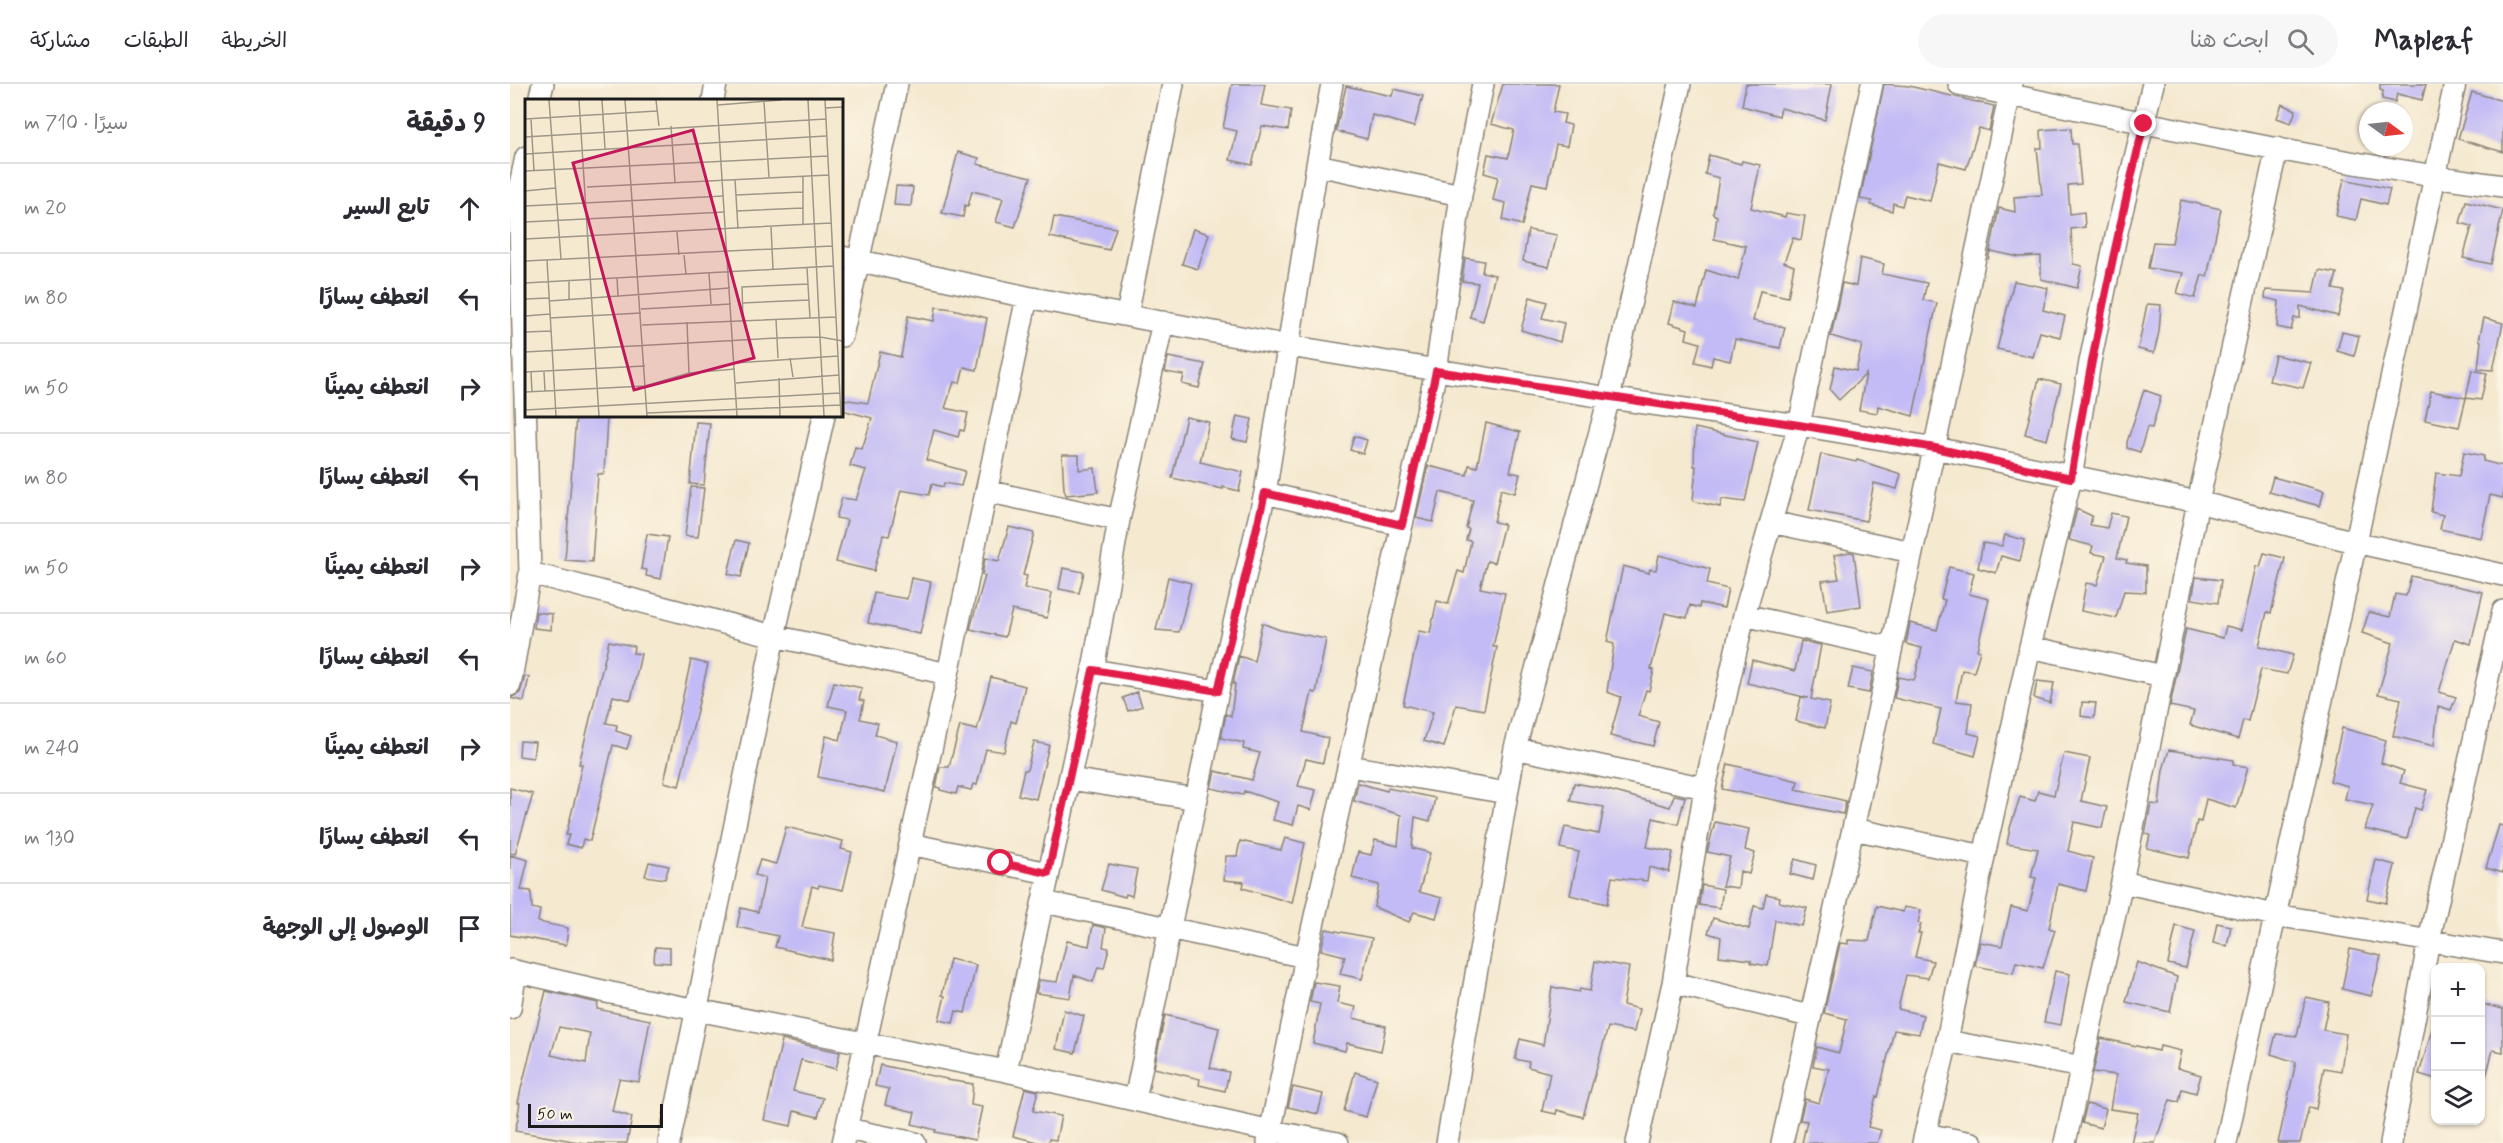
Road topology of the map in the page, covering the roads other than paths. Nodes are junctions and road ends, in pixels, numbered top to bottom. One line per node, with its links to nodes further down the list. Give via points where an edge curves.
1 (543, 84): 13 (street)
2 (716, 84): 14 (street)
3 (897, 84): 23 (street)
4 (1173, 84): 25 (street)
5 (1332, 84): 18 (street)
6 (1483, 84): 22 (street)
7 (1680, 84): 31 (street)
8 (1872, 84): 34 (street)
9 (1959, 84): 12 (street)
10 (2153, 84): 15 (street)
11 (2456, 84): 19 (street)
12 (2011, 89): 15 (street); 35 (street)
13 (539, 99)
14 (712, 99)
15 (2144, 124): 16 (street); 36 (street, via 2107,282)
16 (2277, 148): 19 (street); 39 (street)
17 (525, 162): 21 (street)
18 (1317, 165): 22 (street); 28 (street)
19 (2435, 177): 20 (street); 43 (street)
20 (2503, 186)
21 (519, 189): 30 (street)
22 (1461, 195): 29 (street)
23 (850, 259): 24 (street); 27 (street)
24 (1027, 297): 25 (street); 37 (street)
25 (1127, 315): 26 (street)
26 (1163, 322): 28 (street); 40 (street)
27 (843, 326)
28 (1289, 346): 29 (street); 38 (street)
29 (1436, 371): 31 (street); 42 (street)
30 (525, 398)
31 (1609, 398): 34 (street); 57 (street)
32 (526, 417): 45 (street)
33 (824, 417): 49 (street)
34 (1799, 425): 35 (street); 41 (street)
35 (1935, 448): 36 (street); 44 (street)
36 (2071, 478): 39 (street); 50 (street)
37 (986, 491): 40 (street); 53 (street)
38 (1265, 493): 42 (street); 56 (street)
39 (2198, 502): 43 (street); 54 (street)
40 (1119, 520): 52 (street)
41 (1771, 522): 44 (street); 48 (street)
42 (1402, 525): 58 (street)
43 (2355, 542): 46 (street); 69 (street)
44 (1912, 552): 51 (street)
45 (530, 573): 49 (street); 55 (street)
46 (2503, 574)
47 (2503, 611): 71 (street)
48 (1743, 615): 51 (street); 60 (street)
49 (774, 636): 53 (street); 77 (street)
50 (2030, 647): 54 (street); 65 (street)
51 (1891, 648): 63 (street)
52 (1093, 670): 56 (street); 59 (street)
53 (948, 674): 64 (street)
54 (2163, 676): 67 (street)
55 (510, 685)
56 (1218, 691): 62 (street)
57 (1515, 748): 60 (street); 61 (street)
58 (1350, 766): 61 (street); 73 (street)
59 (1070, 779): 62 (street); 66 (street)
60 (1706, 788): 75 (street)
61 (1506, 793): 90 (street)
62 (1197, 799): 70 (street)
63 (1853, 829): 65 (street); 78 (street)
64 (910, 844): 66 (street); 80 (street)
65 (1984, 856): 79 (street)
66 (1048, 873): 68 (street)
67 (2122, 882): 69 (street); 81 (street)
68 (1044, 902): 70 (street); 82 (street)
69 (2275, 915): 71 (street); 95 (street)
70 (1171, 929): 73 (street); 83 (street)
71 (2428, 940): 72 (street); 96 (street)
72 (2503, 953)
73 (1306, 957): 85 (street)
74 (513, 971): 76 (street); 77 (street)
75 (1673, 983): 78 (street); 91 (street)
76 (510, 1008)
77 (697, 1010): 80 (street); 87 (street)
78 (1809, 1016): 92 (street)
79 (1947, 1041): 81 (street); 86 (street)
80 (866, 1044): 82 (street); 84 (street)
81 (2082, 1067): 94 (street)
82 (1006, 1071): 83 (street)
83 (1135, 1100): 85 (street)
84 (845, 1136): 88 (street)
85 (1270, 1137): 89 (street)
86 (1924, 1138): 93 (street)
87 (669, 1143)
88 (915, 1143)
89 (1338, 1143)
90 (1447, 1143)
91 (1637, 1143)
92 (1782, 1143)
93 (1972, 1143)
94 (2066, 1143)
95 (2226, 1143)
96 (2391, 1143)

